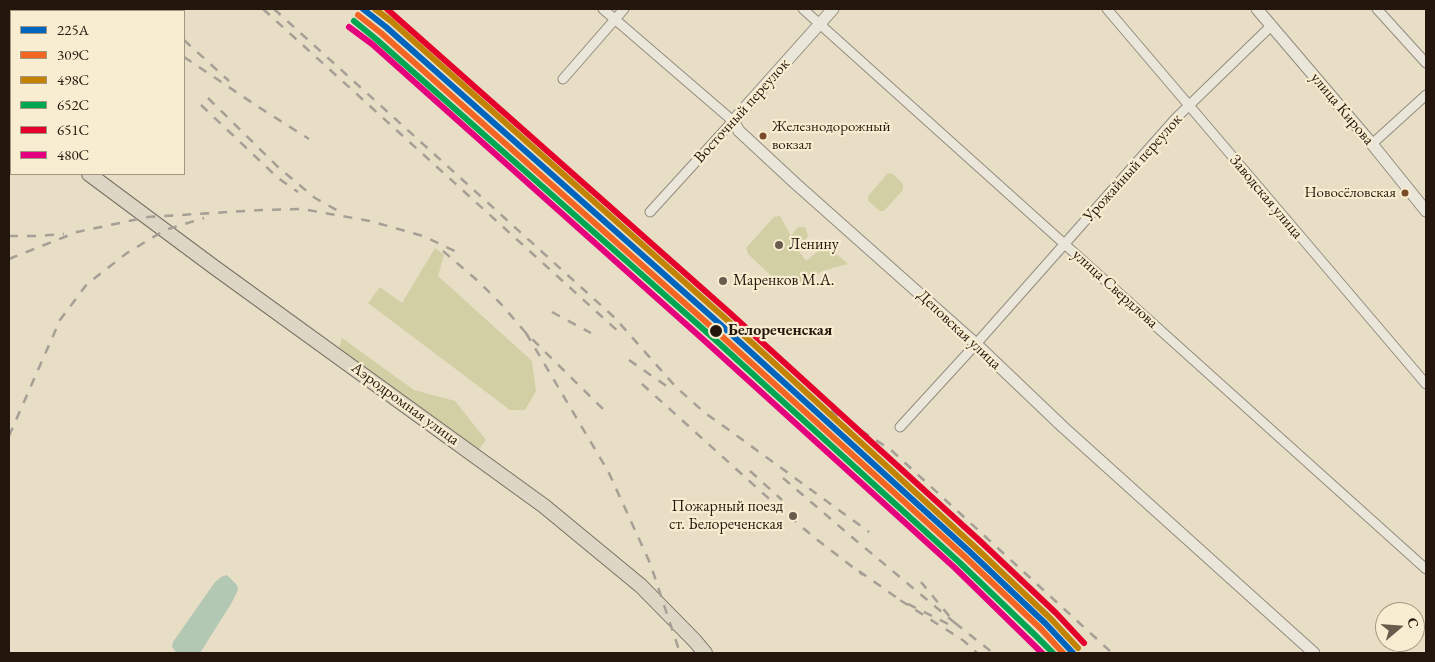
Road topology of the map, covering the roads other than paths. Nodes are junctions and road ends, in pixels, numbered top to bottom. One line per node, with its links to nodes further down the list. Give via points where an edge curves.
1 (603, 9): 8 (street, Деповская улица)
2 (624, 9): 8 (street)
3 (804, 9): 9 (street, улица Свердлова)
4 (833, 9): 9 (street, Восточный переулок)
5 (1107, 9): 14 (street, Заводская улица)
6 (1257, 9): 10 (street, улица Кирова)
7 (1376, 9): 11 (street)
8 (615, 20): 12 (street); 15 (street, Деповская улица)
9 (819, 24): 15 (street, Восточный переулок); 20 (street, улица Свердлова)
10 (1271, 26): 14 (street, Урожайный переулок); 16 (street, улица Кирова)
11 (1426, 63)
12 (563, 79)
13 (1426, 95): 16 (street)
14 (1189, 106): 20 (street, Урожайный переулок); 22 (street, Заводская улица)
15 (733, 121): 19 (street, Восточный переулок); 21 (street, Деповская улица, via 739,131 796,184)
16 (1372, 144): 18 (street, улица Кирова)
17 (90, 175): 25 (main road, Аэродромная улица, via 551,512 641,586)
18 (1426, 211)
19 (650, 212)
20 (1065, 244): 21 (street, Урожайный переулок); 24 (street, улица Свердлова)
21 (976, 344): 23 (street, Урожайный переулок); 26 (street, Деповская улица, via 1070,434)
22 (1426, 384)
23 (900, 427)
24 (1426, 569)
25 (705, 653)
26 (1314, 653)

